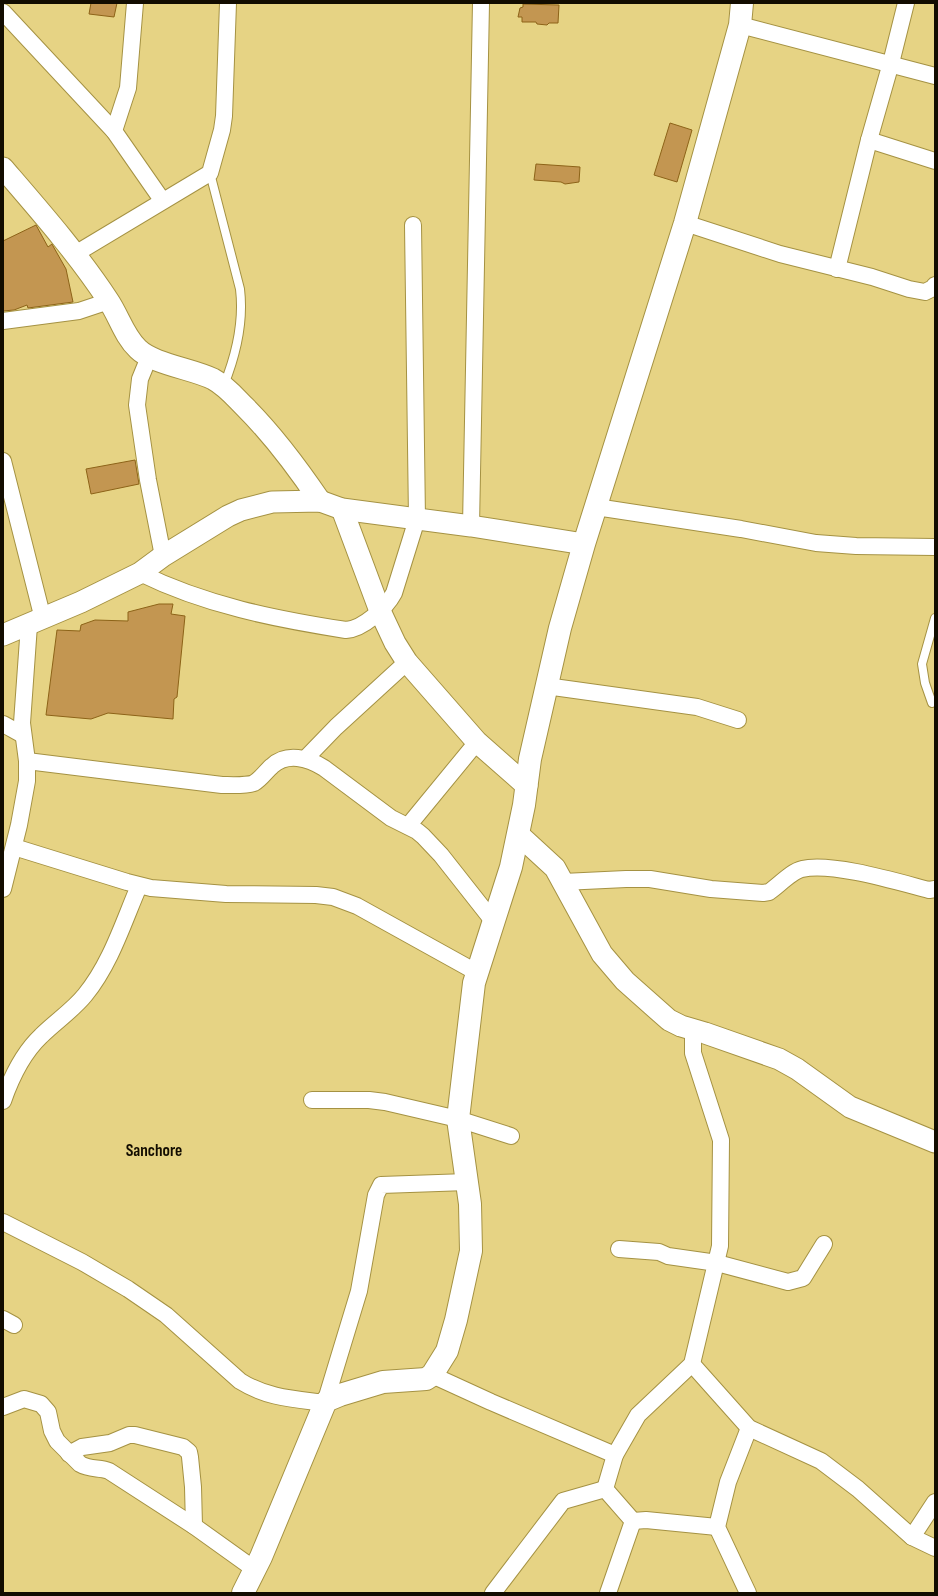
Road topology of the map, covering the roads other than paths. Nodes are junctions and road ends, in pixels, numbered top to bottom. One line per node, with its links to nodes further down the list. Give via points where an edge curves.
1 (135, 3): 10 (street, via 128,88)
2 (228, 3): 14 (street, via 224,116)
3 (481, 3): 30 (street)
4 (742, 3): 7 (main road)
5 (906, 3): 8 (street)
6 (3, 12): 10 (street)
7 (740, 25): 8 (street); 16 (main road)
8 (891, 63): 9 (street); 11 (street)
9 (935, 76)
10 (114, 131): 15 (street)
11 (869, 140): 12 (street); 19 (street)
12 (935, 161)
13 (3, 168): 18 (street)
14 (210, 173): 15 (street); 24 (lane, via 241,299 237,346)
15 (162, 200): 18 (street)
16 (685, 222): 19 (street, via 780,254); 27 (main road)
17 (413, 225): 29 (street)
18 (75, 254): 21 (street)
19 (837, 269): 20 (street, via 925,292)
20 (935, 285)
21 (109, 301): 22 (street, via 79,311); 23 (street, via 131,342)
22 (3, 321)
23 (149, 357): 24 (street, via 202,374); 33 (street, via 140,378 137,405)
24 (224, 385): 26 (street, via 265,427 294,462)
25 (3, 461): 37 (street)
26 (320, 501): 28 (street); 33 (street, via 272,502 241,510)
27 (596, 507): 31 (main road); 32 (street, via 829,544)
28 (342, 509): 29 (street); 35 (street)
29 (417, 519): 30 (street); 35 (street, via 394,593)
30 (471, 526): 31 (street)
31 (584, 544): 40 (main road)
32 (935, 547)
33 (163, 556): 34 (street)
34 (140, 573): 35 (street, via 168,587 234,608 342,629 355,629); 37 (street)
35 (380, 611): 39 (street)
36 (935, 618): 41 (lane, via 922,664)
37 (36, 622): 38 (street); 44 (street, via 22,723)
38 (3, 635)
39 (407, 662): 45 (street); 46 (street)
40 (546, 686): 42 (street, via 697,707); 48 (main road, via 530,759)
41 (932, 703)
42 (738, 720)
43 (3, 724): 44 (street)
44 (23, 735): 47 (street)
45 (477, 742): 48 (street); 49 (street)
46 (305, 759): 47 (street, via 283,758 253,783 222,785); 49 (street, via 324,768 391,818)
47 (27, 760): 51 (street, via 27,781)
48 (527, 786): 50 (main road)
49 (408, 826): 56 (street, via 423,836 441,855)
50 (518, 834): 52 (street, via 552,864); 56 (main road, via 512,868)
51 (14, 847): 53 (street); 54 (street)
52 (563, 882): 55 (street, via 650,879 711,889 763,893 769,892 801,869 812,868 883,878); 58 (street, via 595,944 617,973 669,1020)
53 (139, 886): 57 (street, via 226,894 333,896 357,906); 59 (street, via 104,968 84,996 31,1047)
54 (3, 889)
55 (933, 891)
56 (493, 921): 57 (main road)
57 (476, 972): 61 (main road)
58 (693, 1030): 63 (street, via 779,1059 850,1106); 68 (street, via 693,1053 721,1140 720,1246)
59 (4, 1094)
60 (312, 1100): 61 (street, via 385,1102)
61 (458, 1119): 62 (street); 64 (main road)
62 (511, 1136)
63 (935, 1142)
64 (467, 1182): 70 (main road, via 472,1228 471,1251 447,1351); 71 (street, via 381,1184 376,1195 359,1291)
65 (3, 1222): 71 (street, via 82,1262 128,1289 166,1315 249,1387 278,1397)
66 (824, 1244): 68 (street, via 804,1278 788,1282)
67 (619, 1249): 68 (street, via 659,1252 668,1256)
68 (717, 1263): 69 (street)
69 (692, 1364): 73 (street); 75 (street, via 638,1415)
70 (432, 1375): 71 (main road, via 420,1380 408,1379 371,1385 332,1398); 75 (street)
71 (325, 1403): 83 (main road)
72 (3, 1407): 74 (street, via 24,1399 41,1404 48,1412 54,1437)
73 (749, 1428): 80 (street, via 728,1482); 81 (street, via 821,1461 858,1489)
74 (69, 1454): 79 (street, via 85,1467 109,1471); 79 (street, via 82,1447 110,1442 128,1435 183,1447 189,1452 190,1457)
75 (614, 1455): 76 (street)
76 (605, 1489): 78 (street); 85 (street, via 563,1501)
77 (935, 1502): 81 (street)
78 (633, 1521): 80 (street); 86 (street)
79 (194, 1526): 83 (street)
80 (717, 1527): 87 (street)
81 (912, 1537): 82 (street)
82 (935, 1548)
83 (254, 1570): 84 (main road)
84 (243, 1593)
85 (493, 1593)
86 (608, 1593)
87 (748, 1593)

